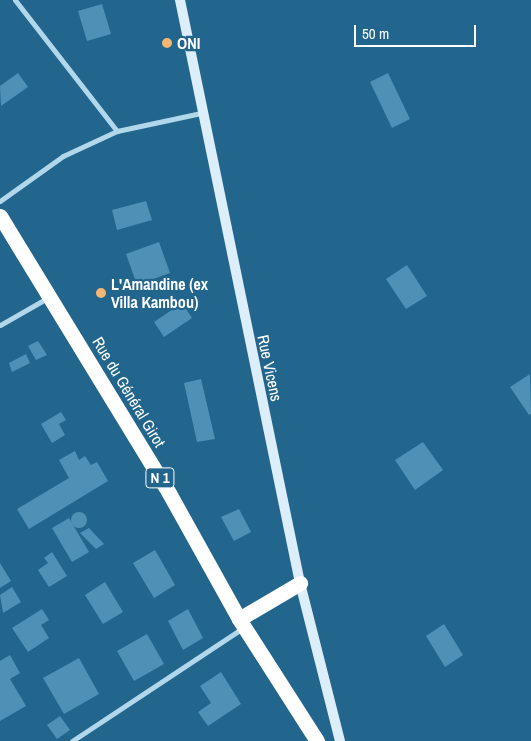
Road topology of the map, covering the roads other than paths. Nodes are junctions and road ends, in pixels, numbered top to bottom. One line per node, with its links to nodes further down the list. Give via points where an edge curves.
1 (15, 0): 4 (street)
2 (180, 0): 3 (street, Rue Vicens)
3 (201, 113): 4 (street); 9 (street, Rue Vicens)
4 (117, 131): 5 (street, via 63,156)
5 (0, 201)
6 (0, 216): 7 (highway, Rue du Général Girot / N 1)
7 (51, 296): 8 (street); 10 (highway, Rue du Général Girot / N 1)
8 (0, 324)
9 (300, 584): 10 (highway); 13 (street, Rue Vicens)
10 (241, 623): 11 (street); 12 (highway, Rue du Général Girot / N 1)
11 (72, 741)
12 (317, 741)
13 (340, 741)

